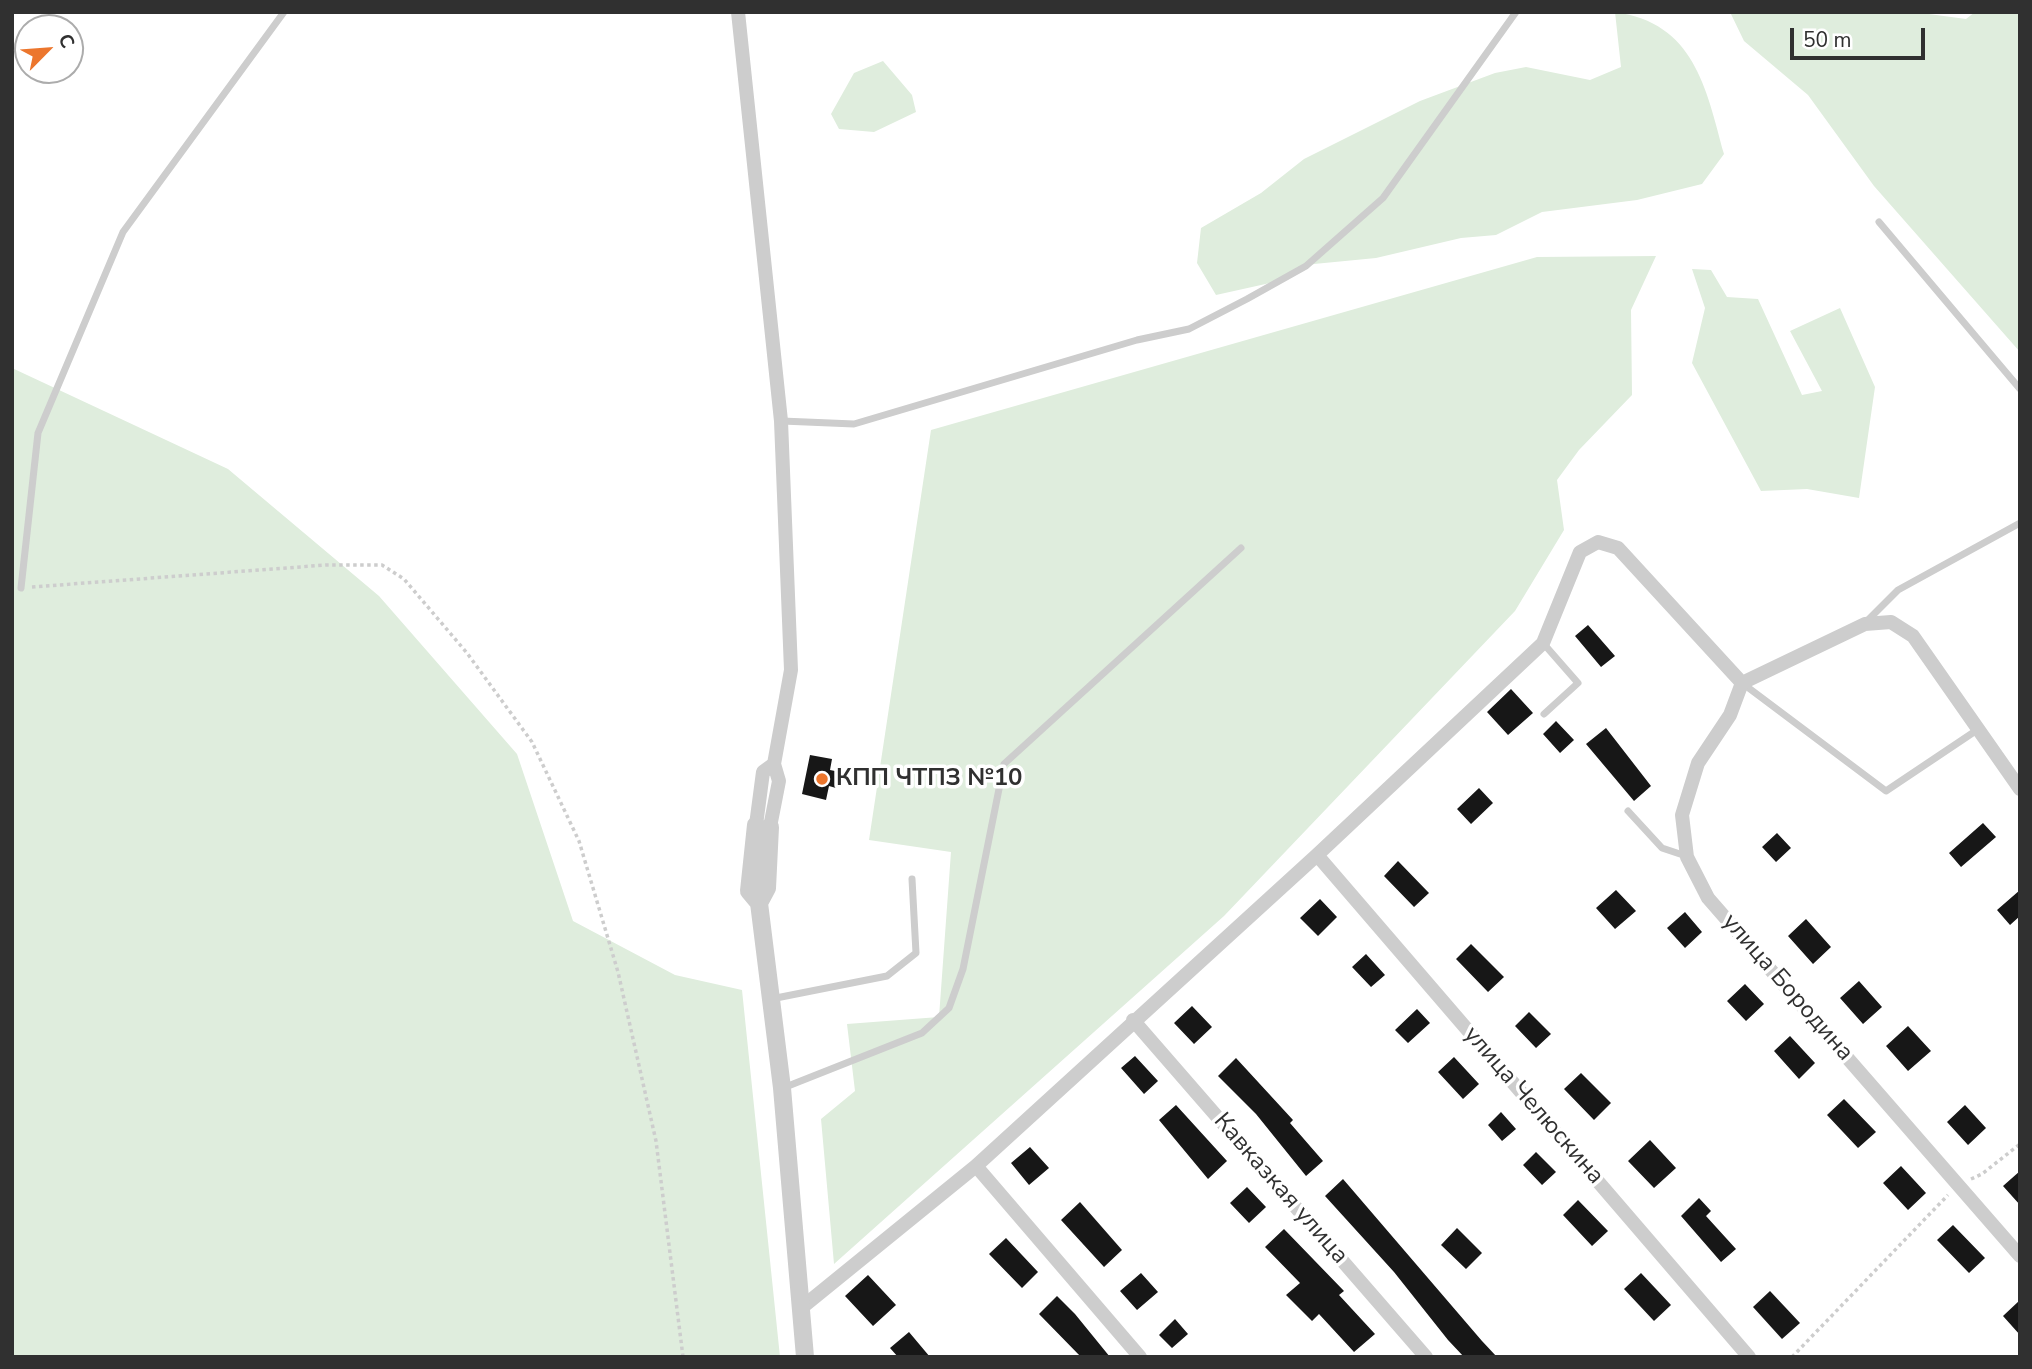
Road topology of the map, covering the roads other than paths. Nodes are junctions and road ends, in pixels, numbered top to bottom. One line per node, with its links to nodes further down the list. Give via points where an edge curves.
1 (284, 12): 9 (lane, via 123,232 38,433)
2 (738, 12): 6 (street)
3 (1516, 12): 6 (lane, via 1383,198 1306,266 1271,286 1189,329 1137,340 855,424)
4 (1879, 222): 5 (lane)
5 (2020, 389)
6 (781, 421): 17 (street, via 791,670 774,764 763,772)
7 (2020, 523): 10 (lane, via 1898,590)
8 (1241, 548): 23 (lane, via 1004,764 963,969 949,1008 922,1033)
9 (22, 588)
10 (1865, 624): 12 (street); 14 (street, via 1891,622 1913,636)
11 (1543, 643): 12 (street, via 1580,552 1598,542 1618,548); 13 (lane, via 1578,683); 18 (street)
12 (1742, 683): 14 (lane, via 1886,791); 19 (street, улица Бородина, via 1730,715 1699,762 1682,815)
13 (1544, 714)
14 (1977, 730): 15 (street)
15 (2020, 789)
16 (1628, 811): 19 (lane, via 1662,848)
17 (763, 826): 21 (street, via 749,891 759,904)
18 (1317, 855): 22 (street); 30 (street, улица Челюскина)
19 (1687, 857): 25 (street, улица Бородина, via 1708,898)
20 (912, 879): 21 (lane, via 915,953 887,976)
21 (771, 999): 23 (street)
22 (1133, 1020): 24 (street); 29 (street, Кавказкая улица)
23 (782, 1088): 26 (street)
24 (976, 1166): 26 (street); 28 (street)
25 (2020, 1256)
26 (800, 1308): 27 (street)
27 (805, 1357)
28 (1140, 1357)
29 (1426, 1357)
30 (1749, 1357)

